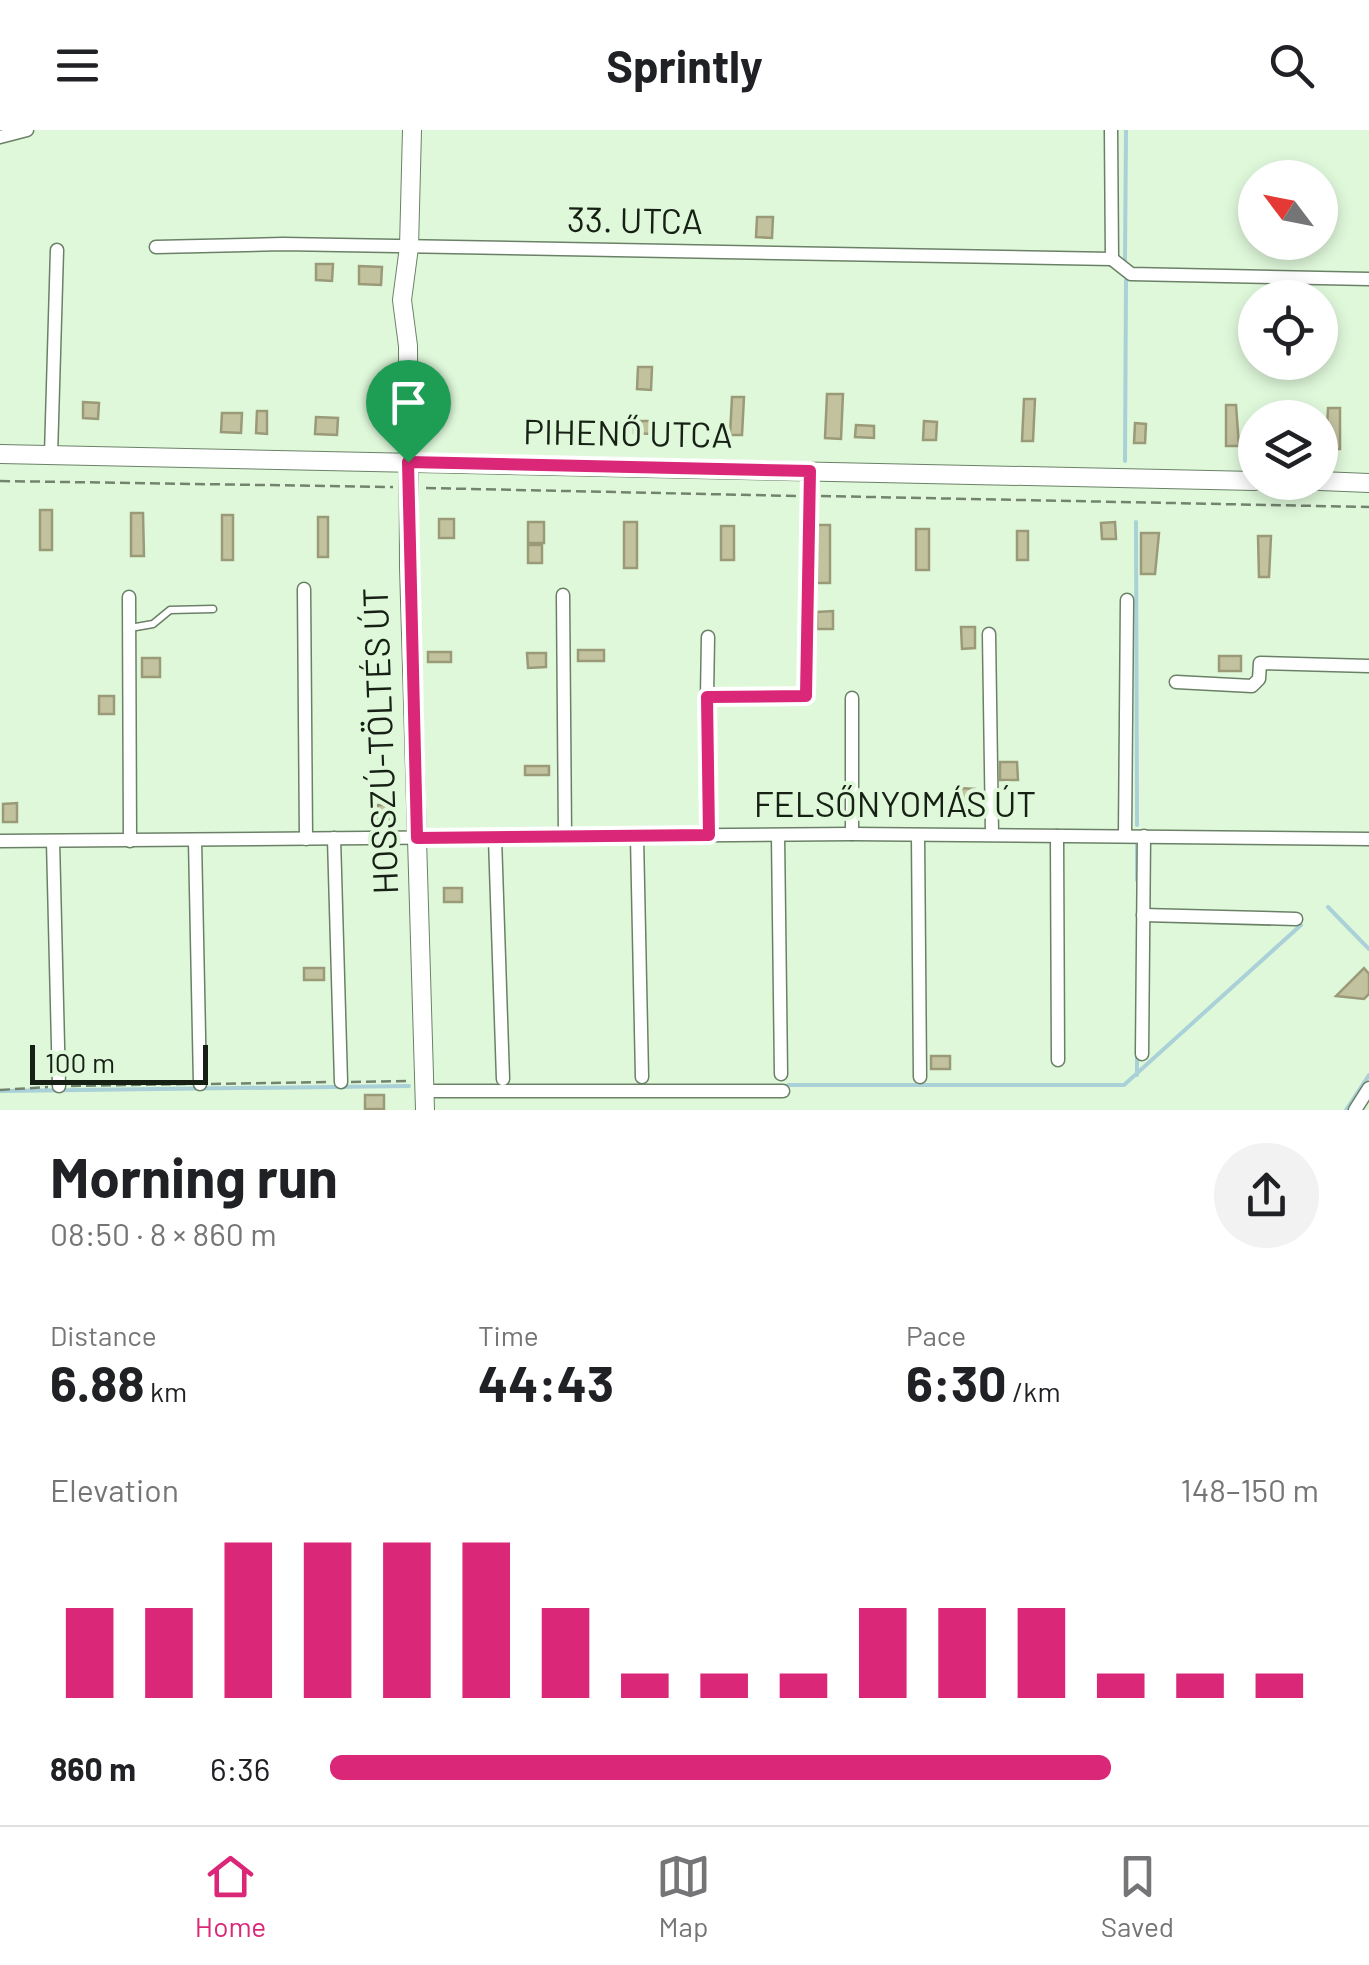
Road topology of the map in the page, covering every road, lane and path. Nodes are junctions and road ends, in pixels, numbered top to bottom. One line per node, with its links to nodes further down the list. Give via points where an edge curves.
1 (27, 130): 4 (street)
2 (412, 130): 6 (street, HOSSZÚ-TÖLTÉS ÚT)
3 (1111, 130): 8 (street)
4 (0, 137)
5 (156, 247): 6 (street, 33. UTCA)
6 (408, 247): 8 (street, 33. UTCA); 12 (street, HOSSZÚ-TÖLTÉS ÚT, via 402,300)
7 (57, 250): 11 (street)
8 (1112, 259): 9 (street, 33. UTCA, via 1131,274)
9 (1369, 280)
10 (0, 454): 11 (street, PIHENŐ UTCA)
11 (51, 455): 12 (street, PIHENŐ UTCA)
12 (408, 462): 13 (street, PIHENŐ UTCA); 18 (street, HOSSZÚ-TÖLTÉS ÚT)
13 (810, 471): 15 (street, PIHENŐ UTCA); 19 (street)
14 (0, 480): 18 (path)
15 (1238, 481)
16 (1338, 481): 17 (street)
17 (1369, 482)
18 (409, 487): 19 (path); 44 (street, HOSSZÚ-TÖLTÉS ÚT)
19 (810, 496): 20 (path); 31 (street, via 806,696)
20 (1369, 507)
21 (304, 588): 46 (street)
22 (563, 594): 37 (street)
23 (129, 596): 26 (street)
24 (1127, 600): 35 (street)
25 (213, 609): 26 (lane, via 170,610 153,624)
26 (129, 628): 51 (street)
27 (989, 634): 34 (street)
28 (708, 637): 31 (street)
29 (1369, 666): 30 (street, via 1260,663 1252,686)
30 (1176, 682)
31 (707, 697): 36 (street)
32 (852, 698): 33 (street)
33 (852, 834): 38 (street, FELSŐNYOMÁS ÚT); 39 (street, FELSŐNYOMÁS ÚT)
34 (992, 834): 39 (street, FELSŐNYOMÁS ÚT); 40 (street, FELSŐNYOMÁS ÚT)
35 (1125, 834): 40 (street, FELSŐNYOMÁS ÚT); 41 (street, FELSŐNYOMÁS ÚT)
36 (709, 835): 38 (street, FELSŐNYOMÁS ÚT); 42 (street, FELSŐNYOMÁS ÚT)
37 (565, 836): 42 (street, FELSŐNYOMÁS ÚT); 45 (street, FELSŐNYOMÁS ÚT)
38 (778, 836): 56 (street)
39 (918, 836): 59 (street)
40 (1058, 836): 55 (street)
41 (1144, 836): 49 (street, FELSŐNYOMÁS ÚT); 52 (street)
42 (637, 837): 57 (street)
43 (334, 838): 44 (street, FELSŐNYOMÁS ÚT); 46 (street, FELSŐNYOMÁS ÚT); 60 (street)
44 (417, 838): 45 (street, FELSŐNYOMÁS ÚT); 64 (street, HOSSZÚ-TÖLTÉS ÚT)
45 (495, 838): 58 (street)
46 (306, 839): 48 (street, FELSŐNYOMÁS ÚT)
47 (0, 840): 50 (street, FELSŐNYOMÁS ÚT)
48 (194, 840): 51 (street, FELSŐNYOMÁS ÚT); 61 (street)
49 (1369, 840)
50 (54, 841): 51 (street, FELSŐNYOMÁS ÚT); 62 (street)
51 (130, 841)
52 (1143, 914): 53 (street); 54 (street)
53 (1296, 918)
54 (1142, 1054)
55 (1058, 1060)
56 (782, 1074)
57 (642, 1077)
58 (503, 1078)
59 (920, 1078)
60 (341, 1082)
61 (200, 1084)
62 (60, 1086)
63 (1369, 1088): 67 (street)
64 (424, 1090): 65 (street); 66 (street, HOSSZÚ-TÖLTÉS ÚT)
65 (783, 1091)
66 (424, 1110)
67 (1355, 1110)

